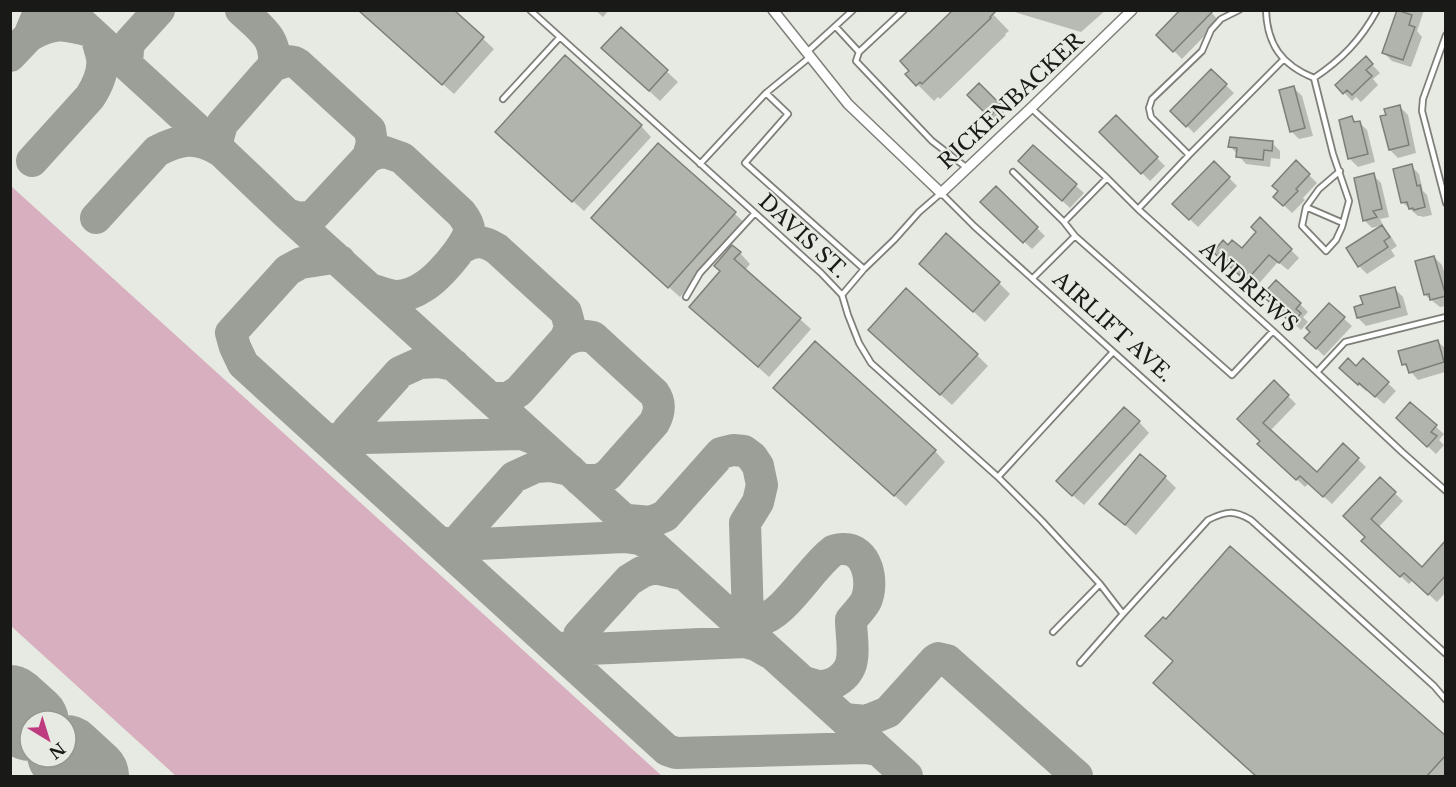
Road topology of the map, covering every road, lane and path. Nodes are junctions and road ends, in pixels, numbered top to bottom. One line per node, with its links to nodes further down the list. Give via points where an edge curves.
1 (530, 10): 12 (lane, DAVIS ST.)
2 (773, 10): 14 (street, AIRLIFT AVE.)
3 (854, 10): 10 (lane)
4 (904, 10): 13 (lane)
5 (1132, 10): 19 (street, RICKENBACKER)
6 (1239, 10): 20 (lane, via 1221,19 1202,51 1152,99 1151,117)
7 (1260, 10): 9 (lane)
8 (1377, 10): 16 (lane, via 1345,55)
9 (1266, 11): 15 (lane, via 1268,29)
10 (836, 27): 13 (lane); 14 (lane)
11 (1446, 34): 27 (lane, via 1422,111)
12 (560, 37): 18 (lane); 21 (lane, DAVIS ST.)
13 (859, 52): 22 (lane, via 856,62 932,141)
14 (808, 55): 17 (lane); 26 (street, AIRLIFT AVE., via 848,104)
15 (1283, 60): 16 (lane); 20 (lane)
16 (1314, 78): 23 (lane)
17 (766, 93): 21 (lane); 34 (lane, via 788,114 745,163)
18 (503, 99)
19 (1031, 108): 22 (street, RICKENBACKER); 25 (lane, ANDREWS)
20 (1189, 155): 29 (lane)
21 (700, 164): 30 (lane, DAVIS ST.)
22 (967, 168): 26 (street, RICKENBACKER)
23 (1340, 171): 28 (lane); 32 (lane, via 1349,201)
24 (1013, 172): 31 (lane)
25 (1107, 178): 29 (lane, ANDREWS); 31 (lane)
26 (940, 193): 34 (lane); 35 (lane, AIRLIFT AVE.)
27 (1446, 203)
28 (1306, 207): 32 (lane); 32 (lane, via 1302,226 1326,251)
29 (1138, 209): 39 (lane, ANDREWS)
30 (755, 213): 36 (lane, DAVIS ST.); 37 (lane, via 700,273)
31 (1064, 222): 33 (lane)
32 (1343, 224)
33 (1075, 236): 35 (lane); 39 (lane, via 1232,375)
34 (864, 269): 36 (lane)
35 (1033, 278): 40 (lane, AIRLIFT AVE.)
36 (842, 295): 42 (lane, DAVIS ST., via 859,343 871,363)
37 (686, 297)
38 (1446, 317): 41 (lane, via 1345,342)
39 (1273, 330): 41 (lane, ANDREWS)
40 (1113, 352): 42 (lane); 47 (lane, AIRLIFT AVE.)
41 (1318, 371): 43 (lane, ANDREWS)
42 (998, 477): 44 (lane, DAVIS ST.)
43 (1446, 491)
44 (1100, 584): 45 (lane, DAVIS ST.); 46 (lane)
45 (1123, 614): 48 (lane); 49 (lane, via 1208,520 1231,512 1242,514)
46 (1053, 632)
47 (1446, 654)
48 (1080, 663)
49 (1446, 700)

